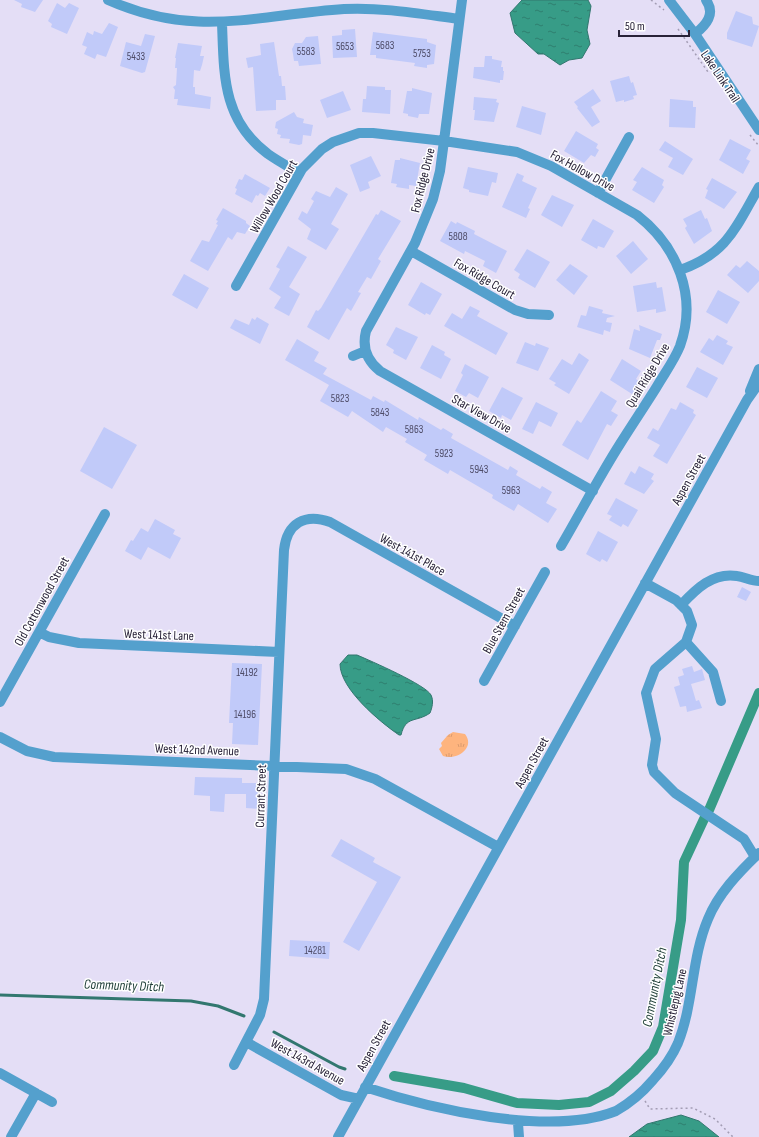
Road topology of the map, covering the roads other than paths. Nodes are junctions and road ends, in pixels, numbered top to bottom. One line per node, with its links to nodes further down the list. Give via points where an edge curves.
1 (108, 0): 6 (street, via 163,18)
2 (462, 0): 5 (street, Fox Ridge Drive)
3 (669, 0): 7 (street)
4 (706, 0): 7 (street, via 711,15)
5 (459, 19): 6 (street, via 344,9); 10 (street, Fox Ridge Drive)
6 (222, 23): 11 (street, via 224,79 238,121 256,144)
7 (695, 34): 8 (street)
8 (759, 130)
9 (629, 137): 13 (street)
10 (444, 141): 11 (street, Willow Wood Court, via 373,133 346,136 322,149 311,158); 13 (street, Fox Hollow Drive, via 517,152 551,166); 14 (street, Fox Ridge Drive, via 433,199)
11 (300, 173): 16 (street, Willow Wood Court)
12 (759, 187): 15 (street, via 723,246 702,261)
13 (598, 193): 15 (street, Fox Hollow Drive, via 649,224 668,246)
14 (411, 251): 17 (street, Fox Ridge Court, via 515,310 528,314); 18 (street, Fox Ridge Drive, via 366,331)
15 (680, 270): 23 (street, Quail Ridge Drive, via 684,285 686,316 680,346)
16 (236, 286)
17 (549, 315)
18 (365, 351): 19 (street); 23 (street, Star View Drive, via 369,360 380,370)
19 (353, 356)
20 (759, 369): 22 (street, Aspen Street)
21 (759, 383): 22 (street, Aspen Street)
22 (747, 400): 29 (street, Aspen Street)
23 (593, 490): 26 (street, Quail Ridge Drive)
24 (105, 514): 32 (street, Old Cottonwood Street)
25 (296, 524): 31 (street, West 141st Place, via 312,518 330,522); 34 (street, Currant Street, via 284,542)
26 (562, 546)
27 (545, 572): 31 (street, Blue Stem Street)
28 (759, 581): 30 (street, via 737,576 721,576 705,583)
29 (646, 583): 30 (street); 40 (street, Aspen Street)
30 (681, 605): 33 (street, via 687,611 692,625)
31 (515, 626): 35 (street, Blue Stem Street)
32 (39, 632): 34 (street, West 141st Lane, via 65,641 85,644); 37 (street, Old Cottonwood Street)
33 (686, 642): 36 (street, via 713,672); 41 (street, via 655,669 646,694 656,739 652,765 654,772 675,793 744,839)
34 (279, 652): 39 (street, Currant Street)
35 (484, 681)
36 (721, 701)
37 (0, 702)
38 (0, 737): 39 (street, West 142nd Avenue, via 27,751 54,757)
39 (275, 765): 40 (street, West 142nd Avenue, via 346,769 366,775); 42 (street, Currant Street, via 264,998 260,1015)
40 (498, 847): 45 (street, Aspen Street)
41 (757, 855): 49 (street, Whistlepig Lane, via 736,876 711,911 702,936 678,1043 664,1068 640,1094 615,1112 562,1125)
42 (246, 1042): 43 (street, Currant Street); 47 (street, West 143rd Avenue, via 341,1095)
43 (234, 1065)
44 (0, 1073): 46 (street)
45 (365, 1088): 47 (street, Aspen Street); 49 (street, Whistlepig Lane, via 466,1117)
46 (36, 1093): 48 (street); 50 (street)
47 (358, 1099): 51 (street, Aspen Street)
48 (52, 1102)
49 (518, 1124): 52 (street)
50 (11, 1137)
51 (338, 1137)
52 (519, 1137)

